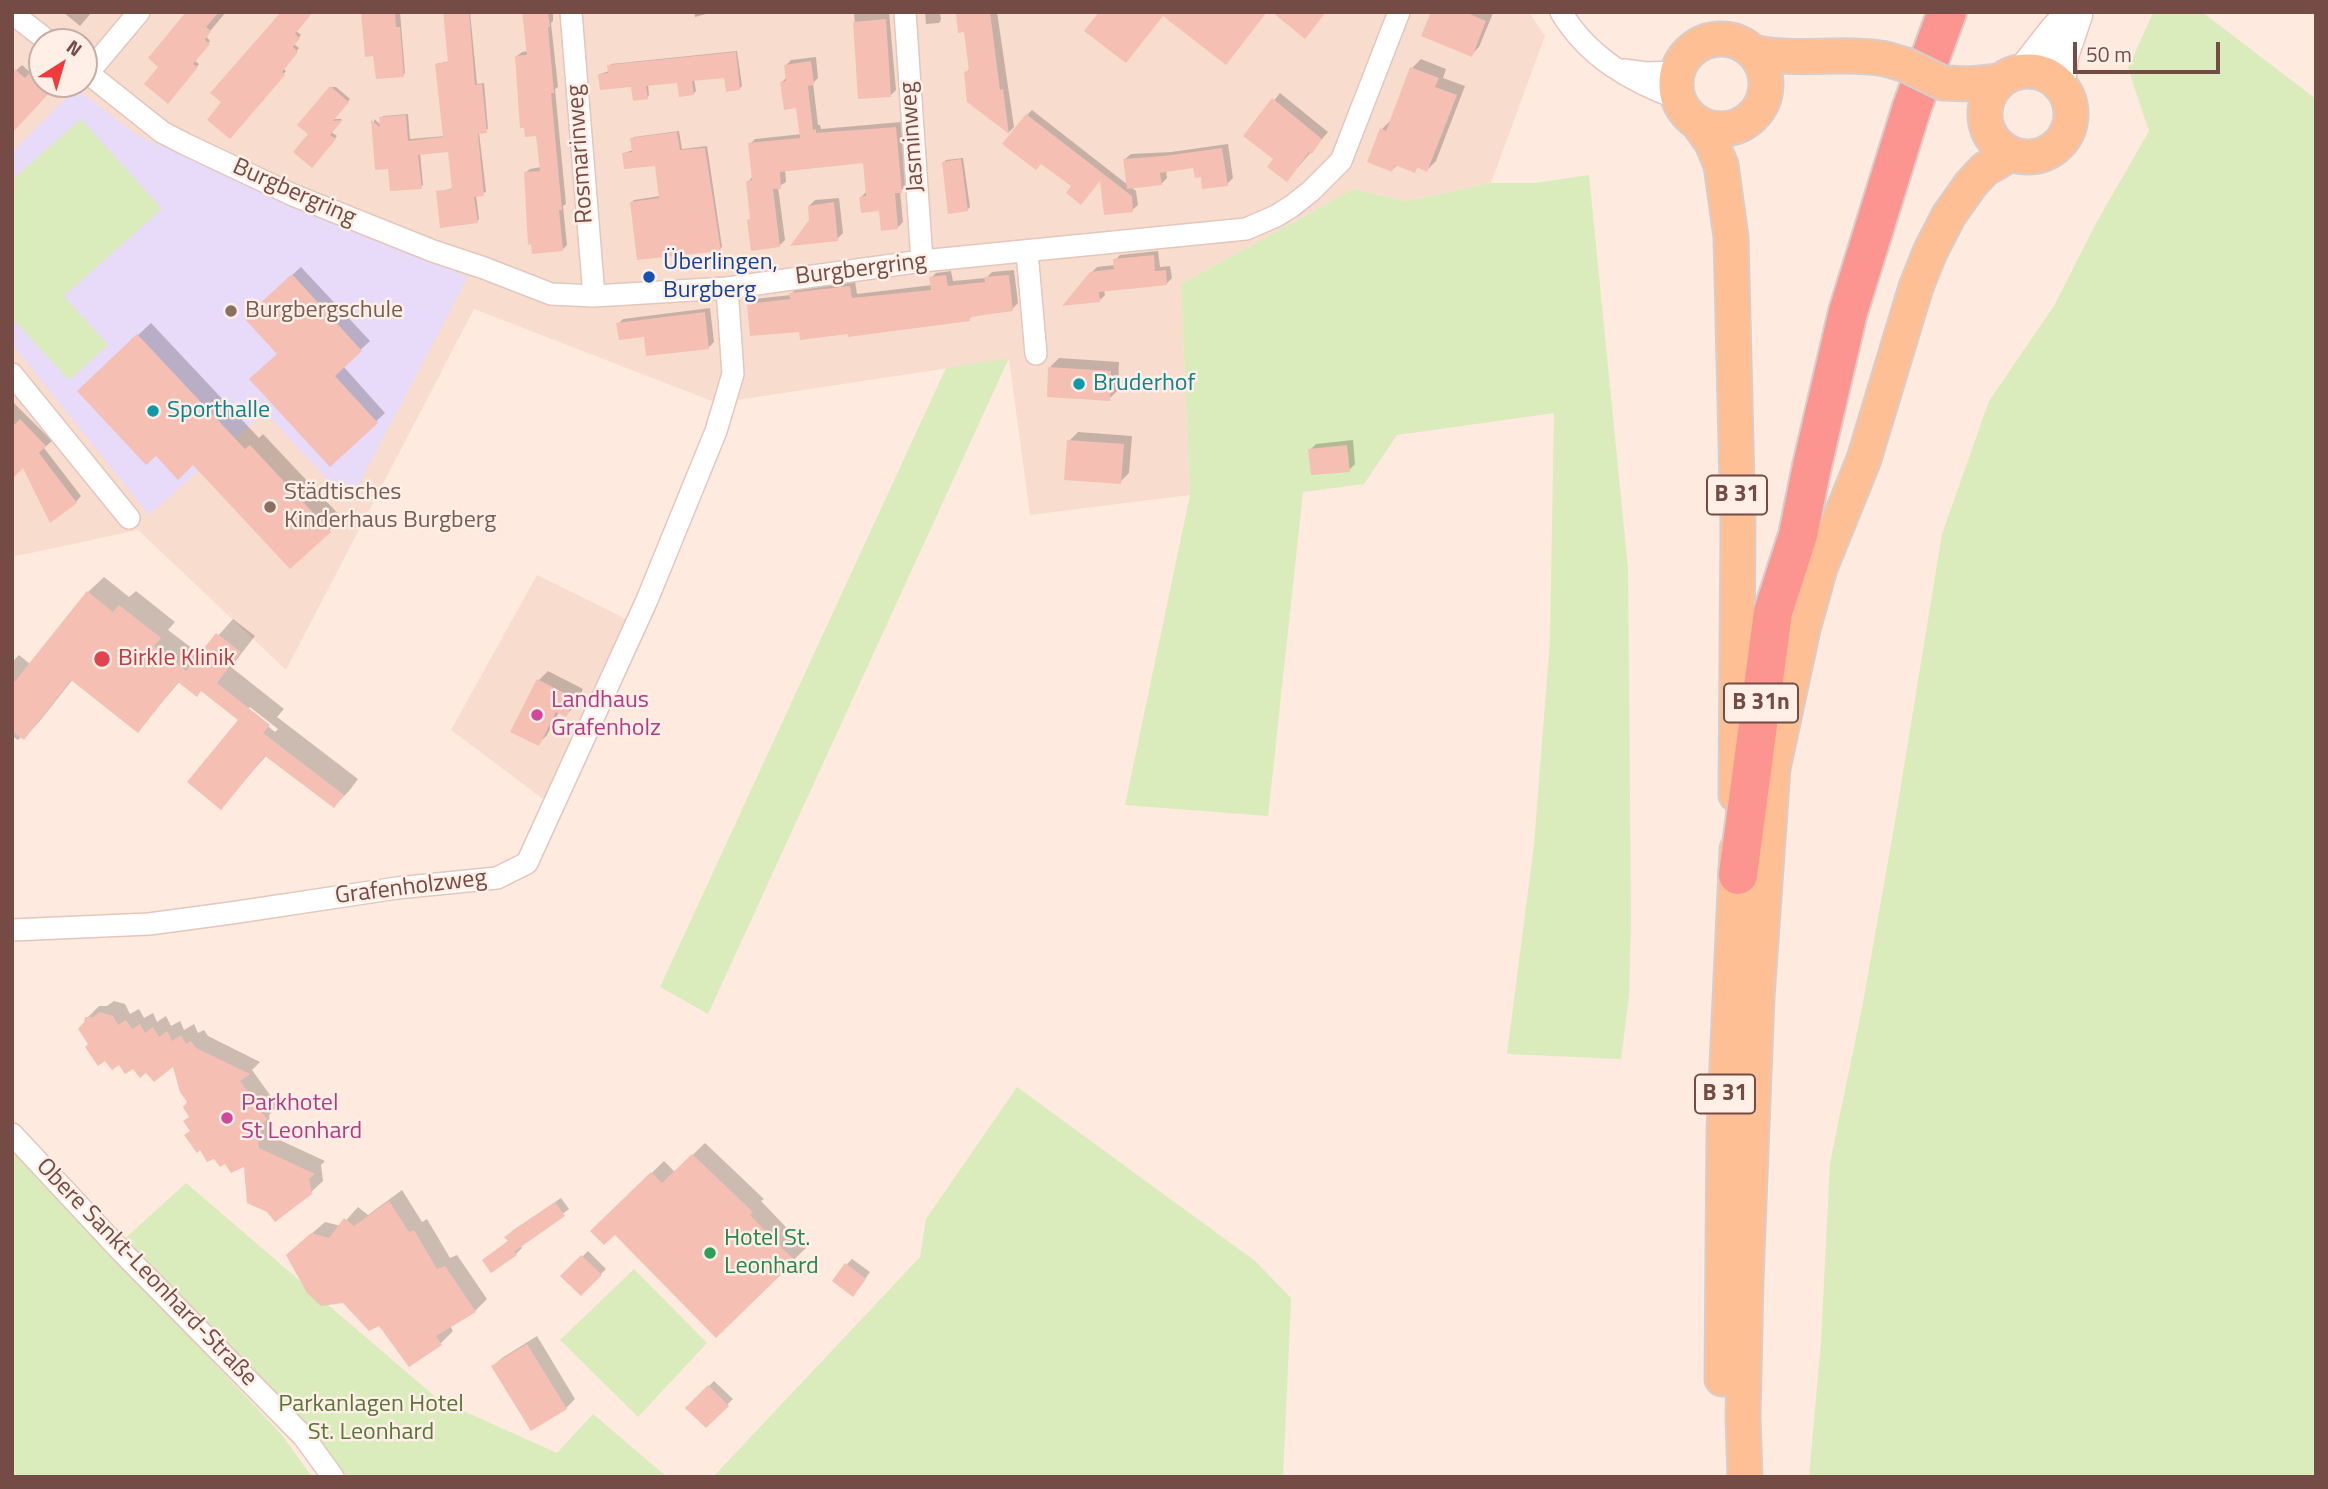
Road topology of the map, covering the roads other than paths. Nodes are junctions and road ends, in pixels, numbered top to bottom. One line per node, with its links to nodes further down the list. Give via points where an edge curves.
1 (139, 12): 14 (street)
2 (570, 12): 26 (street, Rosmarinweg)
3 (905, 12): 24 (street, Jasminweg)
4 (1399, 12): 23 (street, Burgbergring, via 1341,161 1311,191 1276,216 1245,229)
5 (1561, 12): 20 (street, via 1582,41 1614,68 1646,73)
6 (1706, 12): 12 (main road)
7 (1947, 12): 30 (highway, B 31n, via 1848,312)
8 (2075, 12): 15 (street); 18 (street)
9 (12, 13): 10 (street)
10 (31, 28)
11 (1735, 35): 12 (main road); 13 (main road, via 1791,57); 19 (main road, via 1765,71)
12 (1700, 45): 20 (main road, via 1686,56)
13 (1837, 56): 17 (main road, bridge, via 1906,65); 19 (main road)
14 (98, 58)
15 (2011, 76): 17 (main road, via 1971,84); 18 (main road, via 2043,74); 21 (main road, via 1987,99)
16 (98, 81): 26 (street, Burgbergring, via 162,132 293,195 551,294)
17 (1943, 83): 21 (main road)
18 (2060, 86): 22 (main road, via 2071,115 2060,144 2042,155)
19 (1766, 94): 20 (main road, via 1756,114 1738,126 1717,129)
20 (1685, 98): 32 (main road, B 31, via 1721,166 1731,237 1738,525)
21 (1985, 121): 22 (main road, via 1993,141)
22 (2011, 154): 31 (main road, B 31, via 1985,169 1948,215 1916,286 1864,458 1820,568)
23 (1027, 252): 24 (street, Burgbergring); 27 (street)
24 (922, 261): 25 (street, Burgbergring)
25 (727, 288): 26 (street, Burgbergring); 33 (street, Grafenholzweg, via 733,374 716,431 647,600 527,863 497,878 397,888 231,914 149,924)
26 (594, 296)
27 (1036, 354)
28 (12, 374): 29 (street)
29 (129, 518)
30 (1798, 535): 31 (highway, B 31n, via 1794,611); 32 (highway, B 31n, via 1773,612)
31 (1773, 768): 37 (main road, B 31, via 1757,997 1745,1334)
32 (1738, 875): 36 (main road, B 31, via 1724,1130)
33 (12, 930)
34 (12, 1134): 35 (street, Obere Sankt-Leonhard-Straße, via 304,1437)
35 (332, 1477)
36 (1722, 1477)
37 (1745, 1477)

